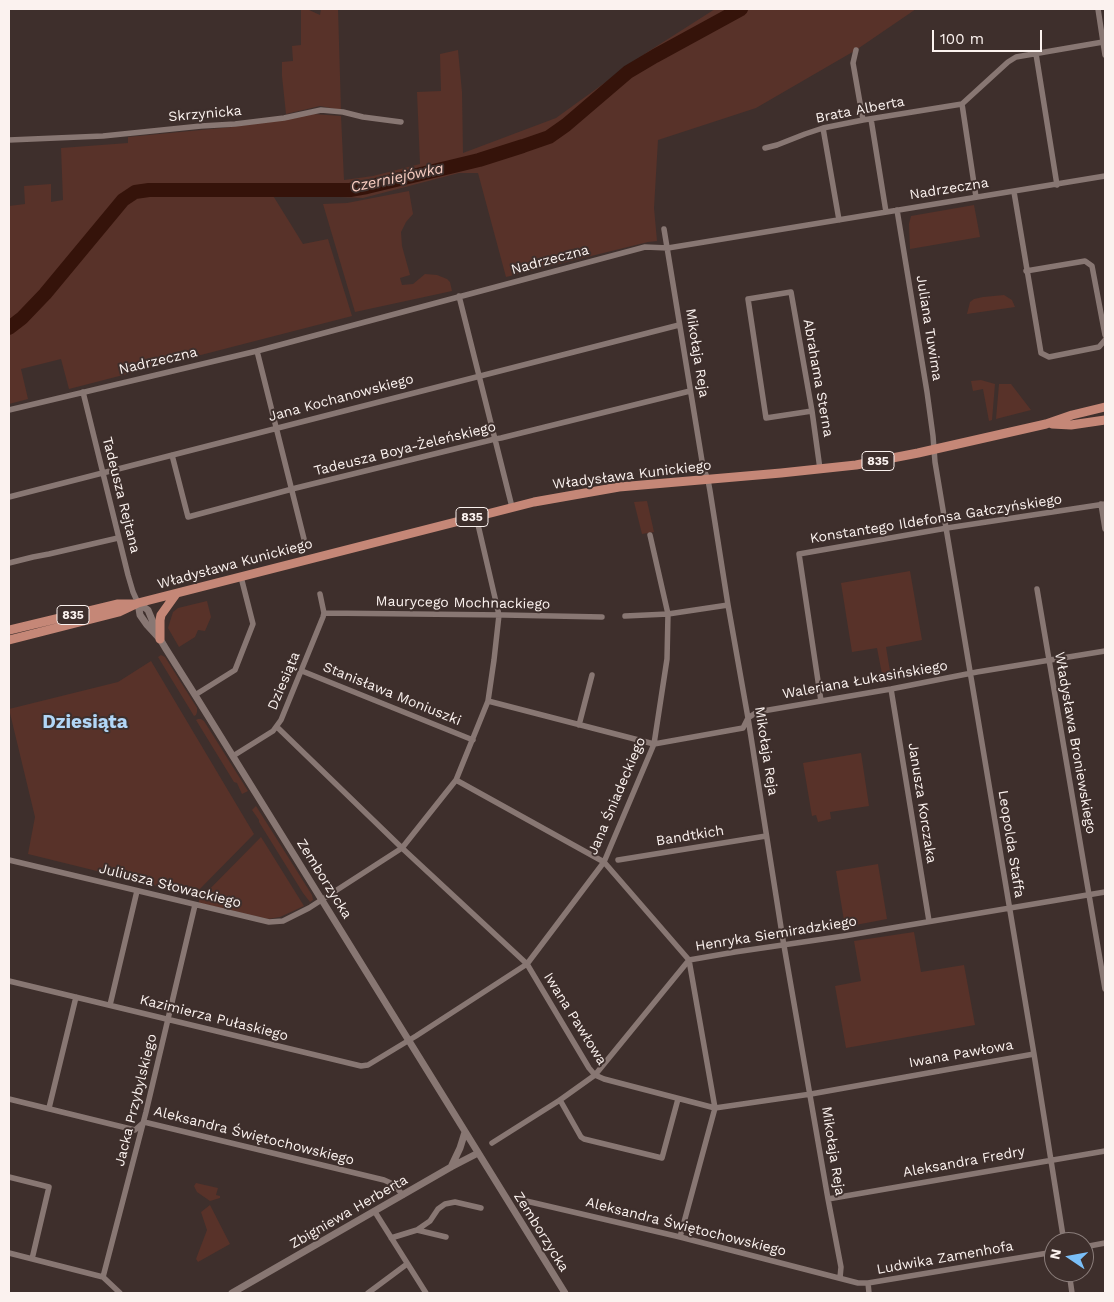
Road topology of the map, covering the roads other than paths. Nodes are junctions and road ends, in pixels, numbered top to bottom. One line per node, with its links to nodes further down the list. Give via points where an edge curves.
1 (1098, 9): 2 (street)
2 (1104, 38): 4 (street); 5 (street)
3 (856, 50): 8 (street, via 853,63)
4 (1036, 54): 6 (street, via 1016,57 1008,62); 14 (street)
5 (1105, 55)
6 (962, 104): 7 (street, Brata Alberta); 16 (street)
7 (871, 119): 8 (street, Brata Alberta); 18 (street)
8 (863, 120): 10 (street, Brata Alberta)
9 (402, 122): 11 (street, Skrzynicka, via 320,110 235,124 103,136)
10 (823, 128): 12 (street, Brata Alberta); 19 (street)
11 (9, 140)
12 (765, 148)
13 (1105, 176): 14 (street, Nadrzeczna)
14 (1057, 185): 15 (street, Nadrzeczna)
15 (1014, 192): 16 (street, Nadrzeczna); 22 (street)
16 (976, 197): 17 (street, Nadrzeczna)
17 (897, 210): 18 (street, Nadrzeczna); 38 (street, Juliana Tuwima)
18 (886, 212): 19 (street, Nadrzeczna)
19 (839, 220): 21 (street, Nadrzeczna)
20 (664, 229): 21 (street, Mikołaja Reja)
21 (668, 248): 23 (street, Nadrzeczna, via 645,247); 24 (street, Mikołaja Reja)
22 (1026, 271): 25 (street, via 1085,261 1092,266); 26 (street, via 1042,353 1049,357 1099,347)
23 (459, 296): 27 (street, Nadrzeczna); 28 (street)
24 (680, 325): 28 (street, Jana Kochanowskiego); 29 (street, Mikołaja Reja)
25 (1105, 335)
26 (1105, 340)
27 (257, 351): 30 (street, Nadrzeczna); 36 (street)
28 (480, 375): 36 (street, Jana Kochanowskiego); 37 (street)
29 (690, 390): 37 (street, Tadeusza Boya-Żeleńskiego); 42 (street, Mikołaja Reja)
30 (83, 392): 32 (street, Nadrzeczna); 41 (street, Tadeusza Rejtana)
31 (1105, 407): 35 (main road, Władysława Kunickiego / 835)
32 (9, 410)
33 (812, 411): 33 (street, Abrahama Sterna, via 791,292 748,299 766,418); 40 (street, Abrahama Sterna)
34 (1105, 420): 35 (main road, Władysława Kunickiego / 835, via 1071,425)
35 (1046, 424): 38 (main road, Władysława Kunickiego / 835)
36 (276, 428): 39 (street, Jana Kochanowskiego); 43 (street)
37 (495, 439): 43 (street, Tadeusza Boya-Żeleńskiego); 46 (street)
38 (934, 449): 40 (main road, Władysława Kunickiego / 835); 48 (street, Leopolda Staffa)
39 (172, 455): 41 (street, Jana Kochanowskiego); 43 (street, Tadeusza Boya-Żeleńskiego, via 188,517)
40 (820, 469): 42 (main road, Władysława Kunickiego / 835)
41 (103, 472): 44 (street, Jana Kochanowskiego); 51 (street, Tadeusza Rejtana)
42 (708, 480): 46 (main road, Władysława Kunickiego / 835, via 611,488); 59 (street, Mikołaja Reja)
43 (292, 489): 52 (street)
44 (9, 497)
45 (1103, 504): 48 (street, Konstantego Ildefonsa Gałczyńskiego); 49 (street)
46 (512, 507): 47 (main road, Władysława Kunickiego / 835)
47 (476, 516): 54 (main road, Władysława Kunickiego / 835); 62 (street, Juliusza Słowackiego)
48 (946, 528): 71 (street, Leopolda Staffa); 76 (street, Konstantego Ildefonsa Gałczyńskiego, via 799,554)
49 (1105, 529)
50 (650, 535): 61 (street, Jana Śniadeckiego)
51 (118, 538): 53 (street); 58 (street, Tadeusza Rejtana)
52 (304, 539)
53 (9, 563)
54 (241, 577): 56 (main road, Władysława Kunickiego / 835); 74 (street, via 253,624 234,670)
55 (1037, 589): 69 (street, Władysława Broniewskiego)
56 (176, 594): 58 (main road, Władysława Kunickiego / 835); 66 (main road, via 161,616)
57 (320, 594): 60 (street)
58 (138, 604): 65 (main road, Władysława Kunickiego / 835, via 117,604); 66 (street, Zemborzycka, via 148,610); 67 (main road, Władysława Kunickiego / 835, via 119,612)
59 (728, 605): 61 (street); 77 (street, Mikołaja Reja)
60 (324, 613): 62 (street, Maurycego Mochnackiego); 70 (street, Dziesiąta)
61 (668, 614): 63 (street); 81 (street, Jana Śniadeckiego, via 666,659)
62 (499, 615): 64 (street, Maurycego Mochnackiego); 75 (street, Juliusza Słowackiego)
63 (625, 616)
64 (602, 617)
65 (9, 630)
66 (160, 639): 74 (street, Zemborzycka)
67 (9, 640)
68 (1105, 651): 69 (street, Waleriana Łukasińskiego)
69 (1048, 661): 71 (street, Waleriana Łukasińskiego); 91 (street, Władysława Broniewskiego)
70 (302, 671): 79 (street, Dziesiąta); 80 (street, Stanisława Moniuszki)
71 (971, 674): 73 (street, Waleriana Łukasińskiego); 94 (street, Leopolda Staffa)
72 (592, 675): 78 (street)
73 (891, 689): 76 (street, Waleriana Łukasińskiego); 95 (street, Janusza Korczaka)
74 (195, 695): 82 (street, Zemborzycka)
75 (488, 701): 78 (street, Waleriana Łukasińskiego); 80 (street, Juliusza Słowackiego)
76 (821, 701): 77 (street, Waleriana Łukasińskiego, via 757,712)
77 (748, 718): 81 (street, Waleriana Łukasińskiego, via 743,728); 84 (street, Mikołaja Reja)
78 (579, 725): 81 (street, Waleriana Łukasińskiego)
79 (277, 727): 82 (street, Dziesiąta); 85 (street, Iwana Pawłowa)
80 (473, 740): 83 (street, Juliusza Słowackiego)
81 (654, 744): 88 (street, Jana Śniadeckiego)
82 (233, 756): 92 (street, Zemborzycka)
83 (456, 780): 85 (street, Juliusza Słowackiego); 88 (street)
84 (766, 836): 87 (street, Bandtkich); 96 (street, Mikołaja Reja)
85 (402, 848): 92 (street, Juliusza Słowackiego); 98 (street, Iwana Pawłowa)
86 (9, 860): 89 (street, Juliusza Słowackiego)
87 (618, 860)
88 (604, 862): 97 (street); 98 (street, Jana Śniadeckiego)
89 (137, 891): 93 (street, Juliusza Słowackiego); 102 (street)
90 (1105, 892): 91 (street, Henryka Siemiradzkiego)
91 (1089, 894): 94 (street, Henryka Siemiradzkiego); 100 (street, Władysława Broniewskiego)
92 (322, 900): 93 (street, Juliusza Słowackiego, via 283,920 269,922); 104 (street, Zemborzycka)
93 (195, 905): 103 (street, Jacka Przybylskiego)
94 (1009, 908): 95 (street, Henryka Siemiradzkiego); 105 (street, Leopolda Staffa)
95 (929, 921): 96 (street, Henryka Siemiradzkiego)
96 (784, 944): 97 (street, Henryka Siemiradzkiego); 107 (street, Mikołaja Reja)
97 (689, 960): 106 (street, Henryka Siemiradzkiego); 112 (street)
98 (527, 964): 104 (street, Jana Śniadeckiego); 106 (street, Iwana Pawłowa)
99 (9, 981): 101 (street, Kazimierza Pułaskiego)
100 (1105, 989)
101 (76, 997): 102 (street, Kazimierza Pułaskiego); 111 (street)
102 (110, 1005): 103 (street, Kazimierza Pułaskiego)
103 (169, 1019): 104 (street, Kazimierza Pułaskiego, via 361,1066 368,1065); 113 (street, Jacka Przybylskiego)
104 (408, 1040): 114 (street, Zemborzycka)
105 (1034, 1054): 107 (street, Iwana Pawłowa); 118 (street, Leopolda Staffa)
106 (595, 1076): 109 (street, Iwana Pawłowa); 110 (street, Henryka Siemiradzkiego)
107 (811, 1094): 112 (street, Iwana Pawłowa); 122 (street, Mikołaja Reja)
108 (9, 1099): 111 (street, Aleksandra Świętochowskiego)
109 (678, 1099): 110 (street, via 662,1158 584,1139); 112 (street, Iwana Pawłowa)
110 (560, 1100): 115 (street, Henryka Siemiradzkiego)
111 (49, 1108): 113 (street, Aleksandra Świętochowskiego, via 136,1130)
112 (715, 1108): 129 (street)
113 (144, 1122): 121 (street, Aleksandra Świętochowskiego, via 384,1180); 135 (street, Jacka Przybylskiego)
114 (465, 1132): 117 (street, Zemborzycka); 119 (street)
115 (492, 1143)
116 (1105, 1151): 118 (street, Aleksandra Fredry)
117 (478, 1153): 119 (street, Zbigniewa Herberta); 142 (street, Zemborzycka)
118 (1050, 1160): 122 (street, Aleksandra Fredry); 127 (street, Leopolda Staffa)
119 (451, 1167): 121 (street, Zbigniewa Herberta)
120 (9, 1178): 133 (street, via 49,1187)
121 (403, 1195): 125 (street, Zbigniewa Herberta)
122 (828, 1199): 136 (street, Mikołaja Reja, via 841,1267)
123 (526, 1200): 129 (street, Aleksandra Świętochowskiego)
124 (481, 1208): 126 (street, via 455,1202 445,1204)
125 (375, 1212): 130 (street); 139 (street, Zbigniewa Herberta)
126 (417, 1230): 128 (street); 130 (street)
127 (1062, 1232)
128 (446, 1237)
129 (680, 1237): 136 (street, Aleksandra Świętochowskiego)
130 (391, 1238): 134 (street)
131 (9, 1253): 133 (street)
132 (1044, 1254): 137 (street, Ludwika Zamenhofa)
133 (32, 1259): 135 (street)
134 (407, 1264): 140 (street); 141 (street)
135 (103, 1276): 138 (street)
136 (840, 1278): 137 (street, Ludwika Zamenhofa)
137 (868, 1284): 143 (street)
138 (120, 1293)
139 (234, 1293)
140 (368, 1293)
141 (426, 1293)
142 (565, 1293)
143 (870, 1293)

